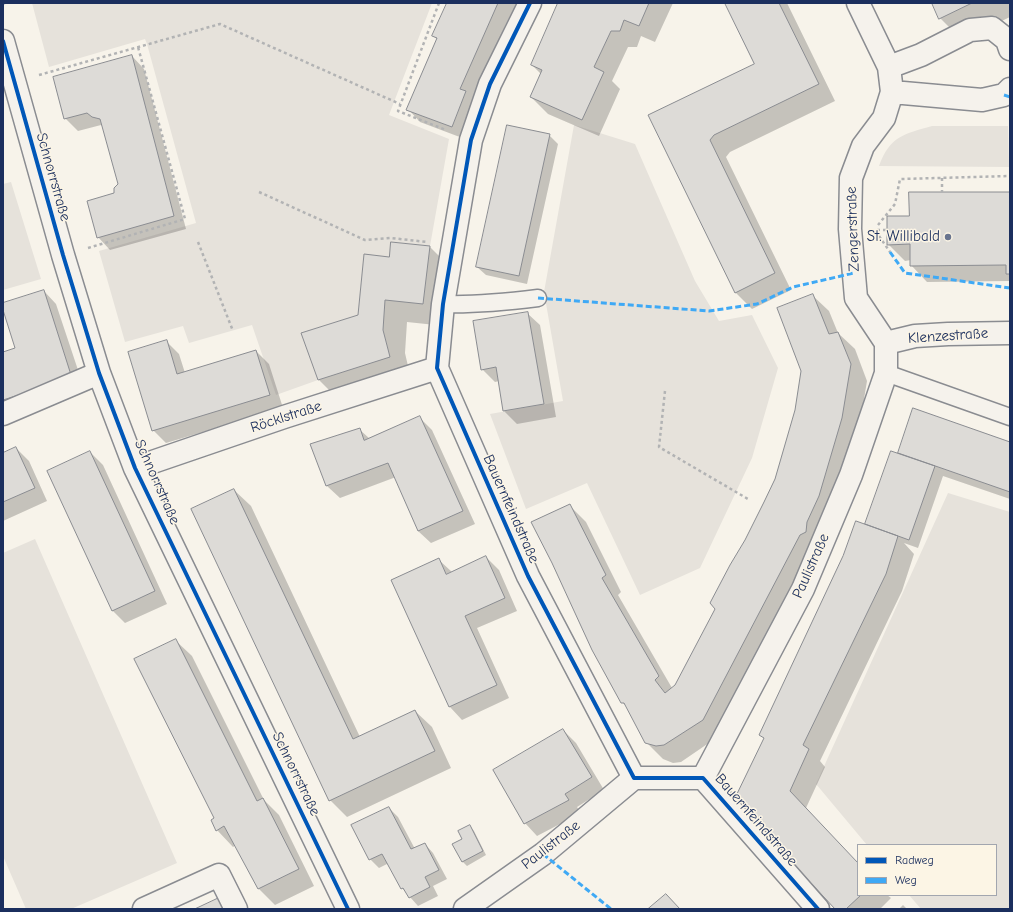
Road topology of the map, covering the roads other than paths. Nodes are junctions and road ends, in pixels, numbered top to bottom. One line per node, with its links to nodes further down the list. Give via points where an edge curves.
1 (530, 3): 9 (street, Bauernfeindstraße, via 490,84 471,140)
2 (858, 3): 5 (street, Zengerstraße)
3 (3, 41): 14 (street, Schnorrstraße)
4 (1010, 50): 5 (street, via 1007,40 992,28 970,30 922,55)
5 (889, 66): 7 (street, Zengerstraße)
6 (1010, 89): 7 (street, via 1004,95 982,100)
7 (892, 92): 11 (street, Zengerstraße, via 884,118 863,146 850,185 850,229 856,298)
8 (538, 298): 9 (lane, via 466,305)
9 (443, 304): 12 (street, Bauernfeindstraße)
10 (1010, 333): 11 (street, Klenzestraße, via 915,336)
11 (886, 343): 13 (street, Paulistraße)
12 (437, 368): 17 (street, Röcklstraße); 18 (street, Bauernfeindstraße, via 528,576)
13 (886, 373): 16 (lane); 19 (street, Paulistraße, via 851,475 803,589)
14 (99, 374): 15 (street); 17 (street, Schnorrstraße)
15 (3, 414)
16 (1010, 417)
17 (136, 468): 20 (street, Schnorrstraße)
18 (634, 778): 19 (street, Bauernfeindstraße); 23 (street, Paulistraße, via 543,854)
19 (703, 778): 24 (street, Bauernfeindstraße)
20 (340, 906)
21 (144, 909): 22 (street, via 219,875)
22 (236, 909)
23 (465, 909)
24 (818, 909)

